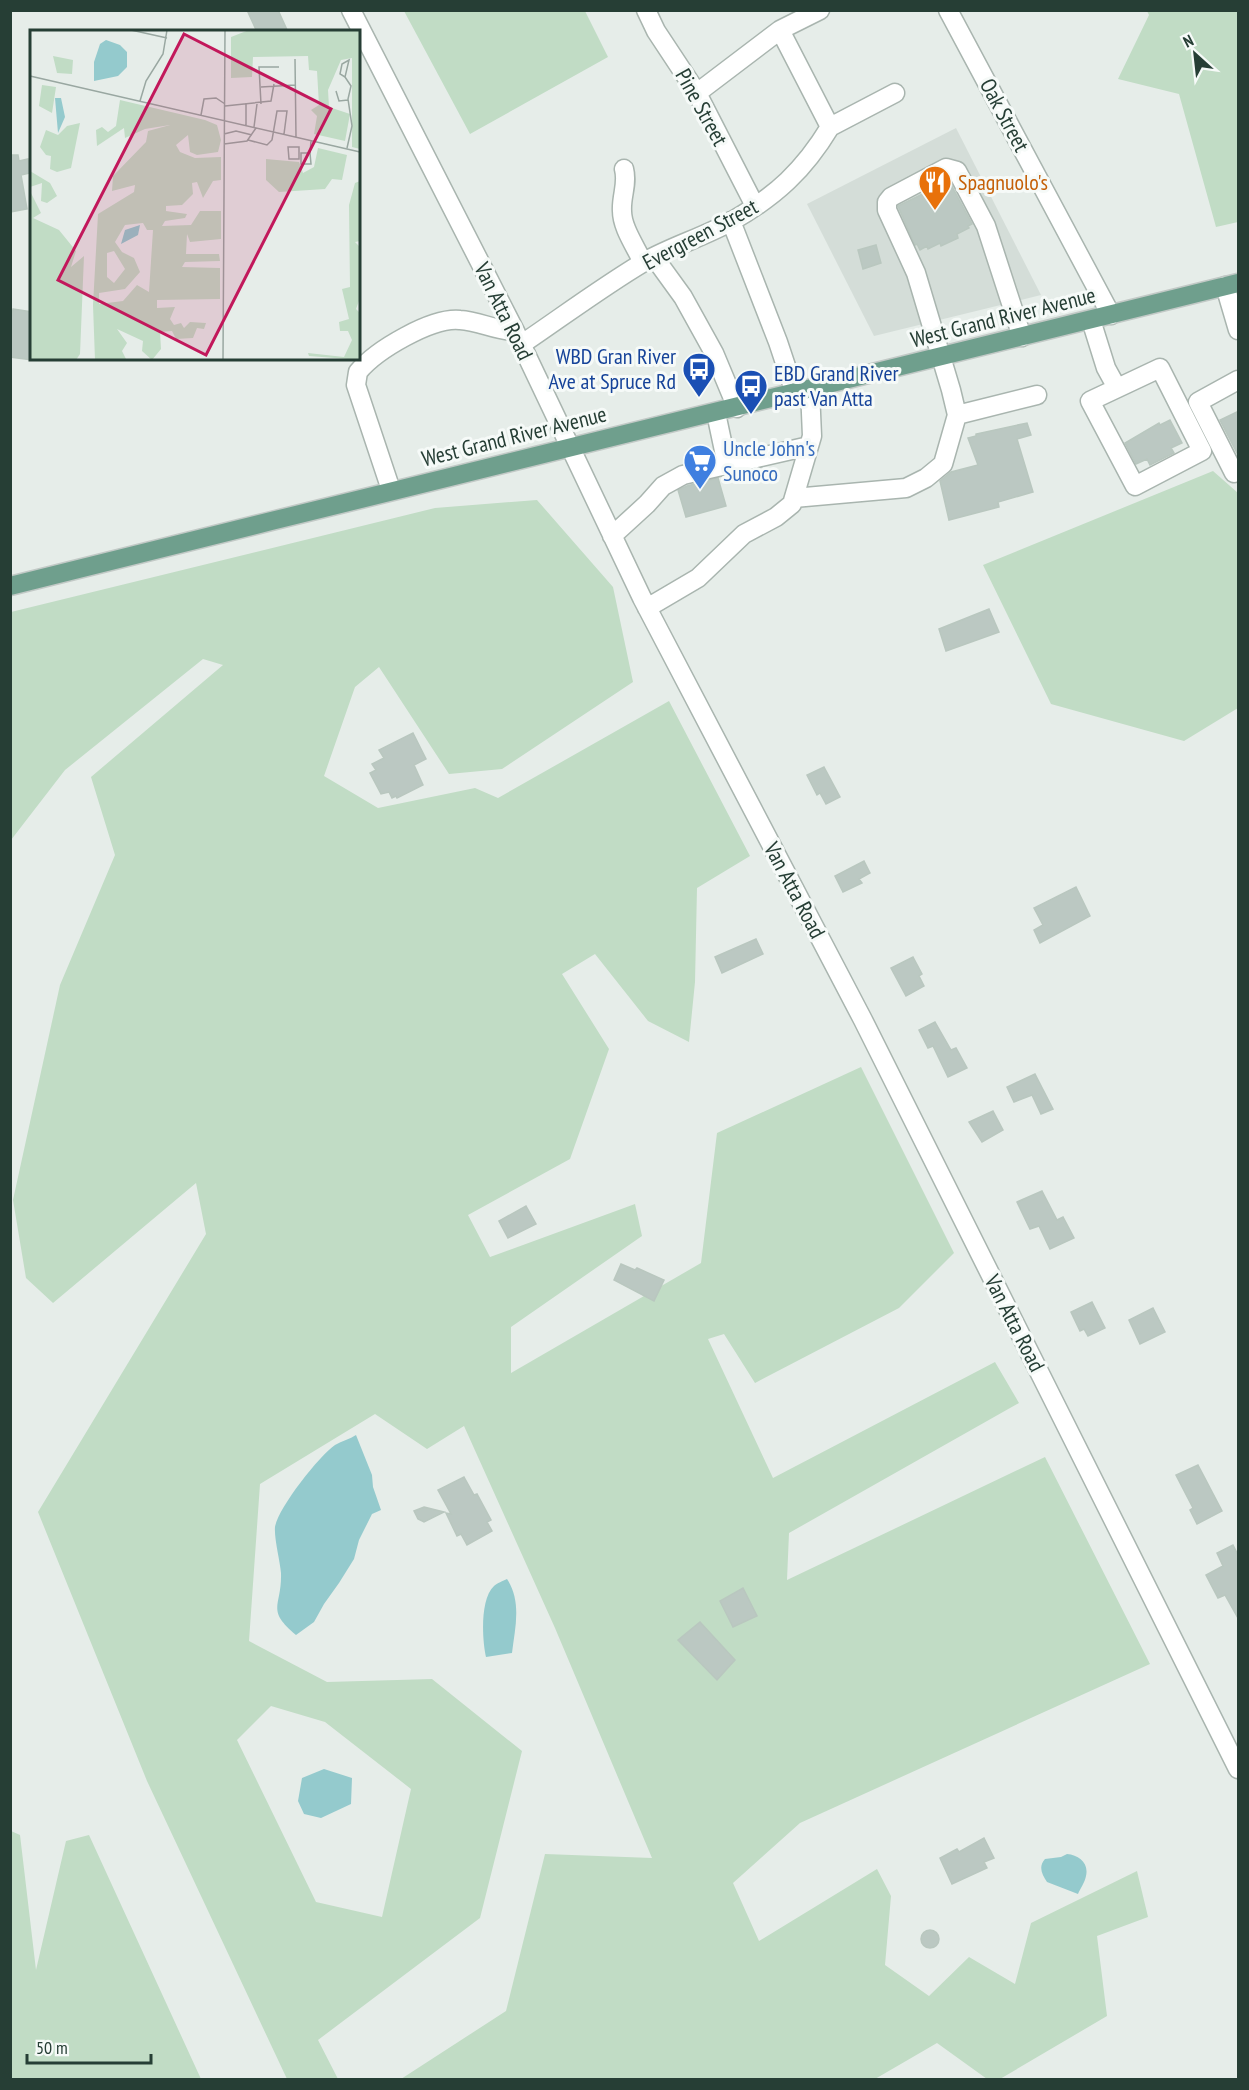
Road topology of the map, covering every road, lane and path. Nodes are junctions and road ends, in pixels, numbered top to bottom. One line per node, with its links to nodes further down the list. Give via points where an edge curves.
1 (351, 10): 18 (street, Van Atta Road)
2 (646, 10): 6 (street, Pine Street)
3 (820, 10): 5 (street)
4 (948, 10): 14 (street, Oak Street)
5 (780, 30): 6 (street); 8 (street)
6 (697, 93): 10 (street, Pine Street)
7 (896, 93): 8 (street)
8 (830, 127): 10 (street, Evergreen Street, via 815,153 794,177)
9 (624, 169): 12 (street, via 622,215)
10 (755, 206): 11 (street, Evergreen Street)
11 (731, 221): 12 (street, Evergreen Street); 22 (street, via 778,342)
12 (649, 260): 18 (street, Evergreen Street); 24 (street, via 683,297 714,353)
13 (1232, 284): 14 (main road, West Grand River Avenue); 16 (street)
14 (1111, 315): 15 (main road, West Grand River Avenue)
15 (1091, 320): 17 (main road, West Grand River Avenue); 21 (street, via 1106,368)
16 (1239, 330)
17 (1022, 337): 19 (main road, West Grand River Avenue); 19 (street, via 986,226 960,174 946,168 891,197 887,206 916,273)
18 (518, 338): 28 (street, Van Atta Road); 31 (street, via 458,320 438,322 388,348 358,372 357,386)
19 (941, 357): 22 (main road, West Grand River Avenue); 26 (street)
20 (1239, 380): 30 (street, via 1198,402 1234,473)
21 (1117, 388): 21 (street, via 1090,401 1135,486 1202,451 1160,368)
22 (803, 391): 24 (main road, West Grand River Avenue); 27 (street, via 812,436)
23 (1037, 395): 26 (street)
24 (737, 408): 25 (main road, West Grand River Avenue)
25 (716, 413): 28 (main road, West Grand River Avenue); 29 (street)
26 (957, 415): 32 (street, via 943,464 926,478 906,488)
27 (809, 446): 29 (street); 32 (street)
28 (570, 448): 31 (main road, West Grand River Avenue); 33 (street, Van Atta Road)
29 (727, 465): 33 (street, via 683,475 663,486)
30 (1239, 471)
31 (391, 490): 34 (main road, West Grand River Avenue)
32 (794, 498): 35 (street, via 776,517 744,534 698,578)
33 (612, 536): 35 (street, Van Atta Road)
34 (10, 586)
35 (647, 608): 36 (street, Van Atta Road, via 863,1020)
36 (1239, 1769)

